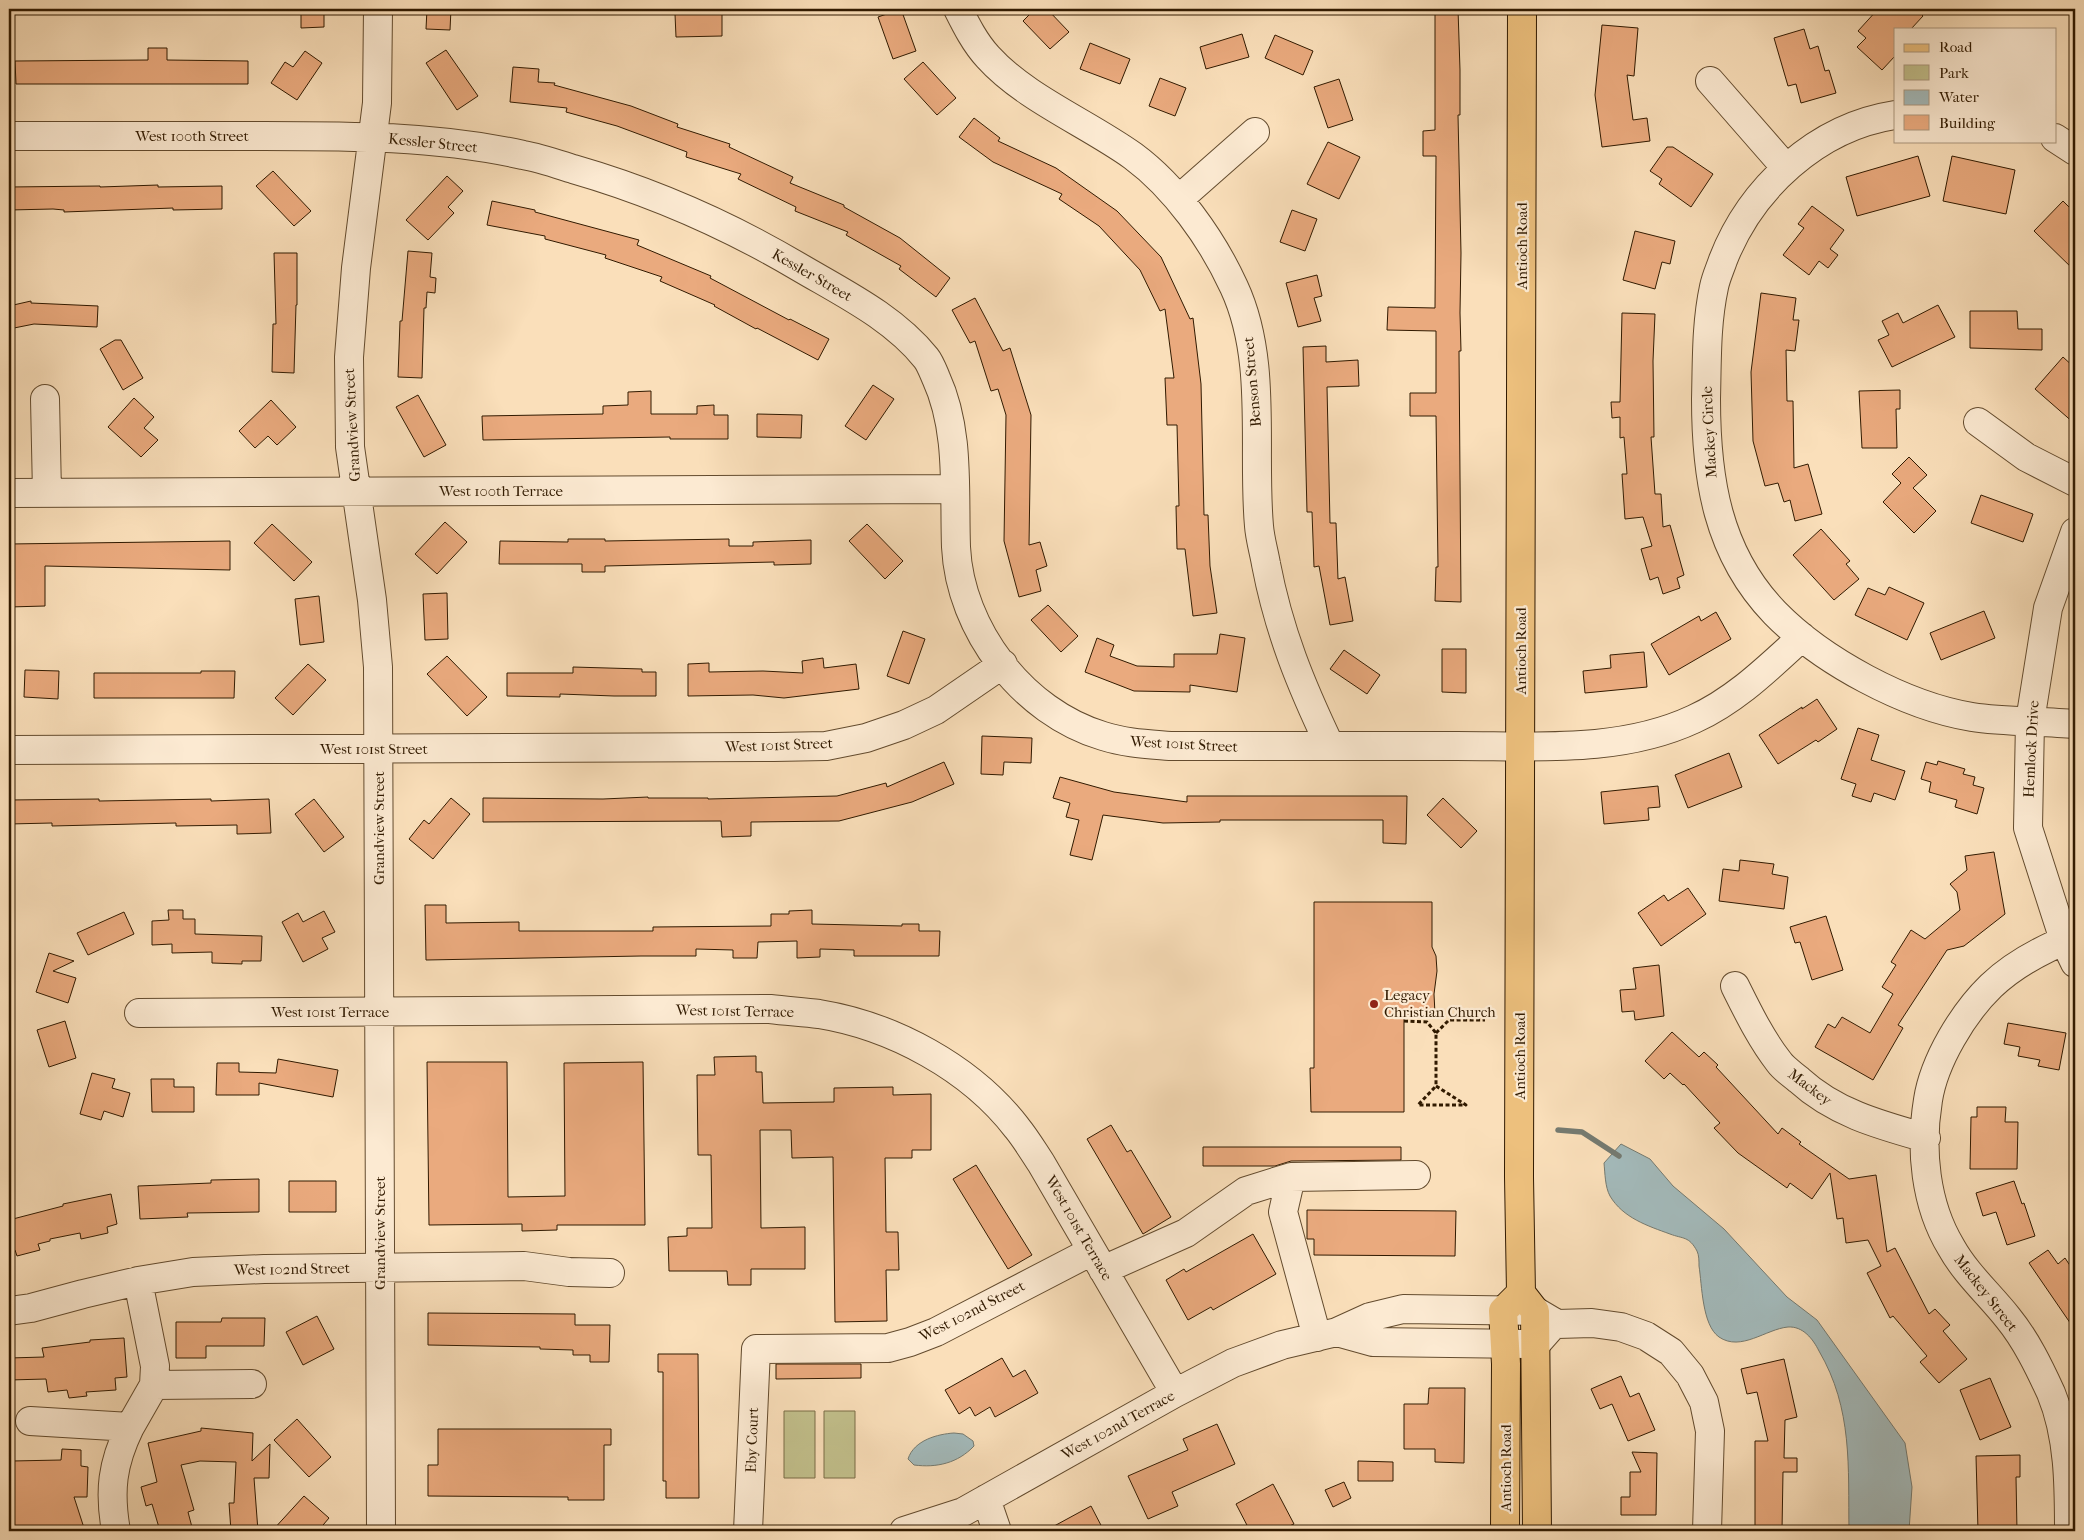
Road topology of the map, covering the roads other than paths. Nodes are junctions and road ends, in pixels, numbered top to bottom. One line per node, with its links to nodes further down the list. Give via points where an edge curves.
1 (378, 9): 8 (street, Grandview Street)
2 (958, 9): 12 (street, Benson Street, via 987,56 1012,80 1132,155)
3 (1522, 9): 26 (main road, Antioch Road)
4 (1710, 81): 11 (street)
5 (1894, 115): 11 (street, Mackey Circle, via 1839,133 1807,151)
6 (1255, 132): 12 (street)
7 (9, 136): 8 (street, West 100th Street)
8 (374, 136): 16 (street, Kessler Street, via 448,142 524,155 621,183 703,216 784,258 858,302 897,328 928,360 944,394 951,424); 17 (street, Grandview Street, via 356,268 349,357 350,447)
9 (2056, 139): 10 (street)
10 (2075, 152)
11 (1786, 168): 21 (street, Mackey Circle, via 1753,206 1732,238 1714,284 1707,333 1707,451 1710,483 1723,528 1741,567 1760,596)
12 (1179, 199): 25 (street, Benson Street, via 1234,287 1248,332 1254,377 1259,528 1271,589 1288,651)
13 (45, 399): 19 (street)
14 (1978, 422): 15 (street, via 2026,457)
15 (2075, 482)
16 (955, 489): 17 (street, West 100th Terrace); 22 (street, Kessler Street, via 960,579 980,632)
17 (356, 491): 19 (street, West 100th Terrace); 27 (street, Grandview Street, via 378,667)
18 (9, 493): 19 (street, West 100th Terrace)
19 (47, 493)
20 (2075, 532): 23 (street, Hemlock Drive, via 2048,608)
21 (1802, 637): 23 (street, Mackey Circle, via 1847,668 1924,704 1972,717); 26 (street, West 101st Street, via 1721,705 1685,723 1615,742)
22 (1003, 664): 25 (street, West 101st Street, via 1019,684 1047,707 1100,735 1170,746); 27 (street, West 101st Street, via 936,710 904,725 866,738 826,746)
23 (2030, 721): 24 (street, Mackey Circle); 29 (street, Hemlock Drive, via 2028,828)
24 (2075, 724)
25 (1330, 746): 26 (street, West 101st Street)
26 (1521, 746): 40 (main road, Antioch Road, via 1519,1177)
27 (379, 749): 28 (street, West 101st Street); 31 (street, Grandview Street)
28 (9, 750)
29 (2072, 946): 33 (street, Mackey Street, via 2019,963 1993,984 1964,1017 1941,1059 1928,1099)
30 (1735, 986): 33 (street, Mackey, via 1763,1040 1780,1064 1810,1090 1866,1121)
31 (380, 1011): 32 (street, West 101st Terrace); 36 (street, West 101st Terrace, via 770,1009 864,1025 944,1062 983,1091 1017,1127 1041,1162); 37 (street, Grandview Street)
32 (139, 1013)
33 (1926, 1138): 62 (street, Mackey Street, via 1925,1163 1942,1232 1971,1277 2008,1318 2031,1352 2052,1395 2064,1436)
34 (1416, 1175): 35 (street, West 102nd Street)
35 (1291, 1177): 36 (street, West 102nd Street, via 1246,1191 1186,1233); 42 (street, via 1283,1212)
36 (1097, 1260): 45 (street, West 102nd Street, via 936,1332 888,1348); 48 (street, West 101st Terrace)
37 (380, 1268): 38 (street, West 102nd Street, via 524,1266); 39 (street, West 102nd Street, via 193,1272); 55 (street, Grandview Street)
38 (610, 1273)
39 (138, 1281): 41 (street, West 102nd Street); 47 (street, via 155,1366)
40 (1529, 1310): 42 (street, West 102nd Terrace, via 1403,1309 1370,1317); 43 (main road, Antioch Road); 44 (main road, Antioch Road); 61 (street, West 102nd Terrace, via 1621,1327 1646,1336 1671,1352 1690,1374 1704,1402 1710,1432)
41 (9, 1311)
42 (1327, 1335): 43 (street, West 102nd Terrace, via 1373,1342); 48 (street, West 102nd Terrace, via 1282,1344 1233,1363)
43 (1504, 1344): 44 (street, West 102nd Terrace); 53 (main road, Antioch Road)
44 (1536, 1344): 51 (main road, Antioch Road)
45 (756, 1349): 56 (street, Eby Court)
46 (252, 1384): 47 (street)
47 (154, 1385): 50 (street)
48 (1175, 1393): 52 (street, West 102nd Terrace)
49 (30, 1420): 50 (street)
50 (130, 1427): 54 (street, via 119,1449 114,1472 111,1503)
51 (1536, 1498): 53 (street); 60 (main road, Antioch Road)
52 (986, 1499): 57 (street, West 102nd Terrace, via 962,1512); 58 (street)
53 (1506, 1499): 59 (main road, Antioch Road)
54 (116, 1531)
55 (381, 1531)
56 (748, 1531)
57 (904, 1531)
58 (997, 1531)
59 (1505, 1531)
60 (1537, 1531)
61 (1708, 1531)
62 (2069, 1531)

